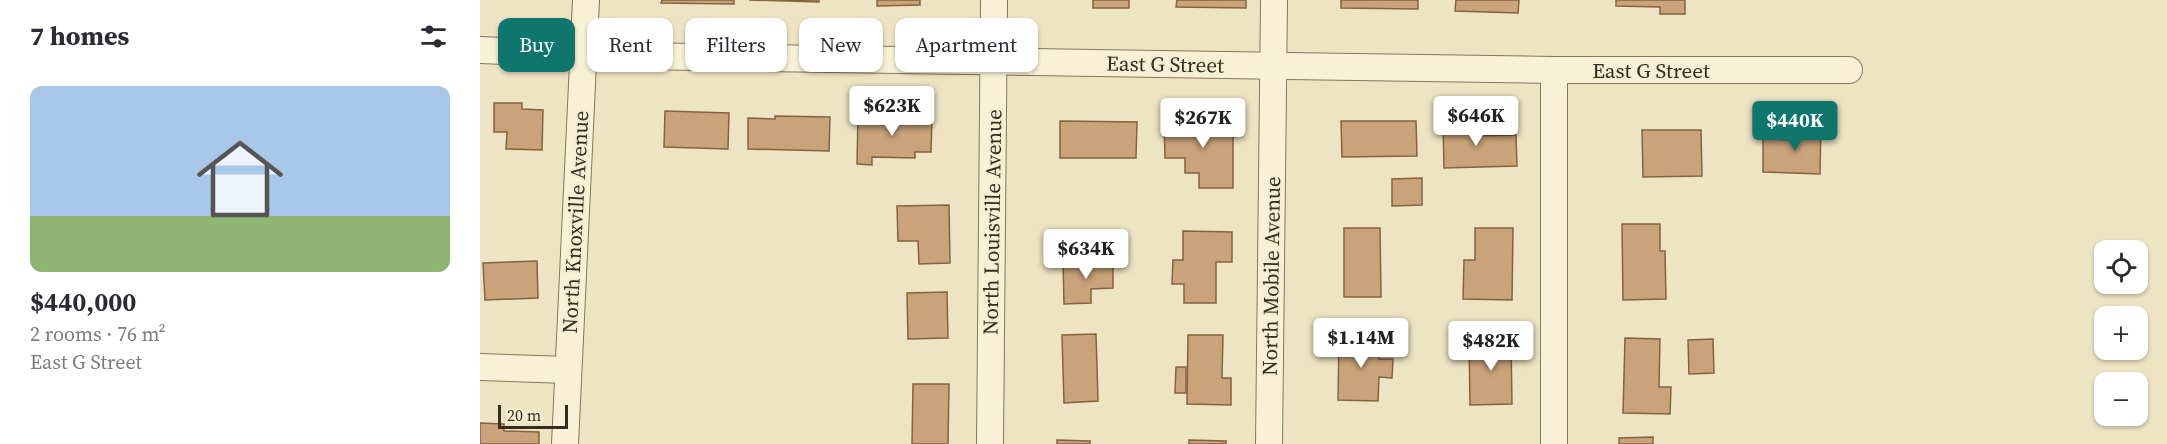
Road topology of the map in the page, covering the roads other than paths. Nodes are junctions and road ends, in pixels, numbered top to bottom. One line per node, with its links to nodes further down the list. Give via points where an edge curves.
1 (586, 0): 6 (street, North Knoxville Avenue)
2 (994, 0): 4 (street, North Louisville Avenue)
3 (1274, 0): 9 (street, North Mobile Avenue)
4 (994, 18)
5 (480, 50): 6 (street, East G Street)
6 (584, 54): 7 (street, East G Street); 14 (street, North Knoxville Avenue)
7 (895, 59)
8 (1038, 62): 9 (street, East G Street)
9 (1273, 65): 10 (street, East G Street); 17 (street, North Mobile Avenue)
10 (1554, 70): 11 (street, East G Street); 18 (street)
11 (1850, 70)
12 (993, 72): 16 (street, North Louisville Avenue)
13 (480, 367): 14 (street)
14 (568, 370): 15 (street, North Knoxville Avenue)
15 (565, 444)
16 (990, 444)
17 (1269, 444)
18 (1554, 444)

